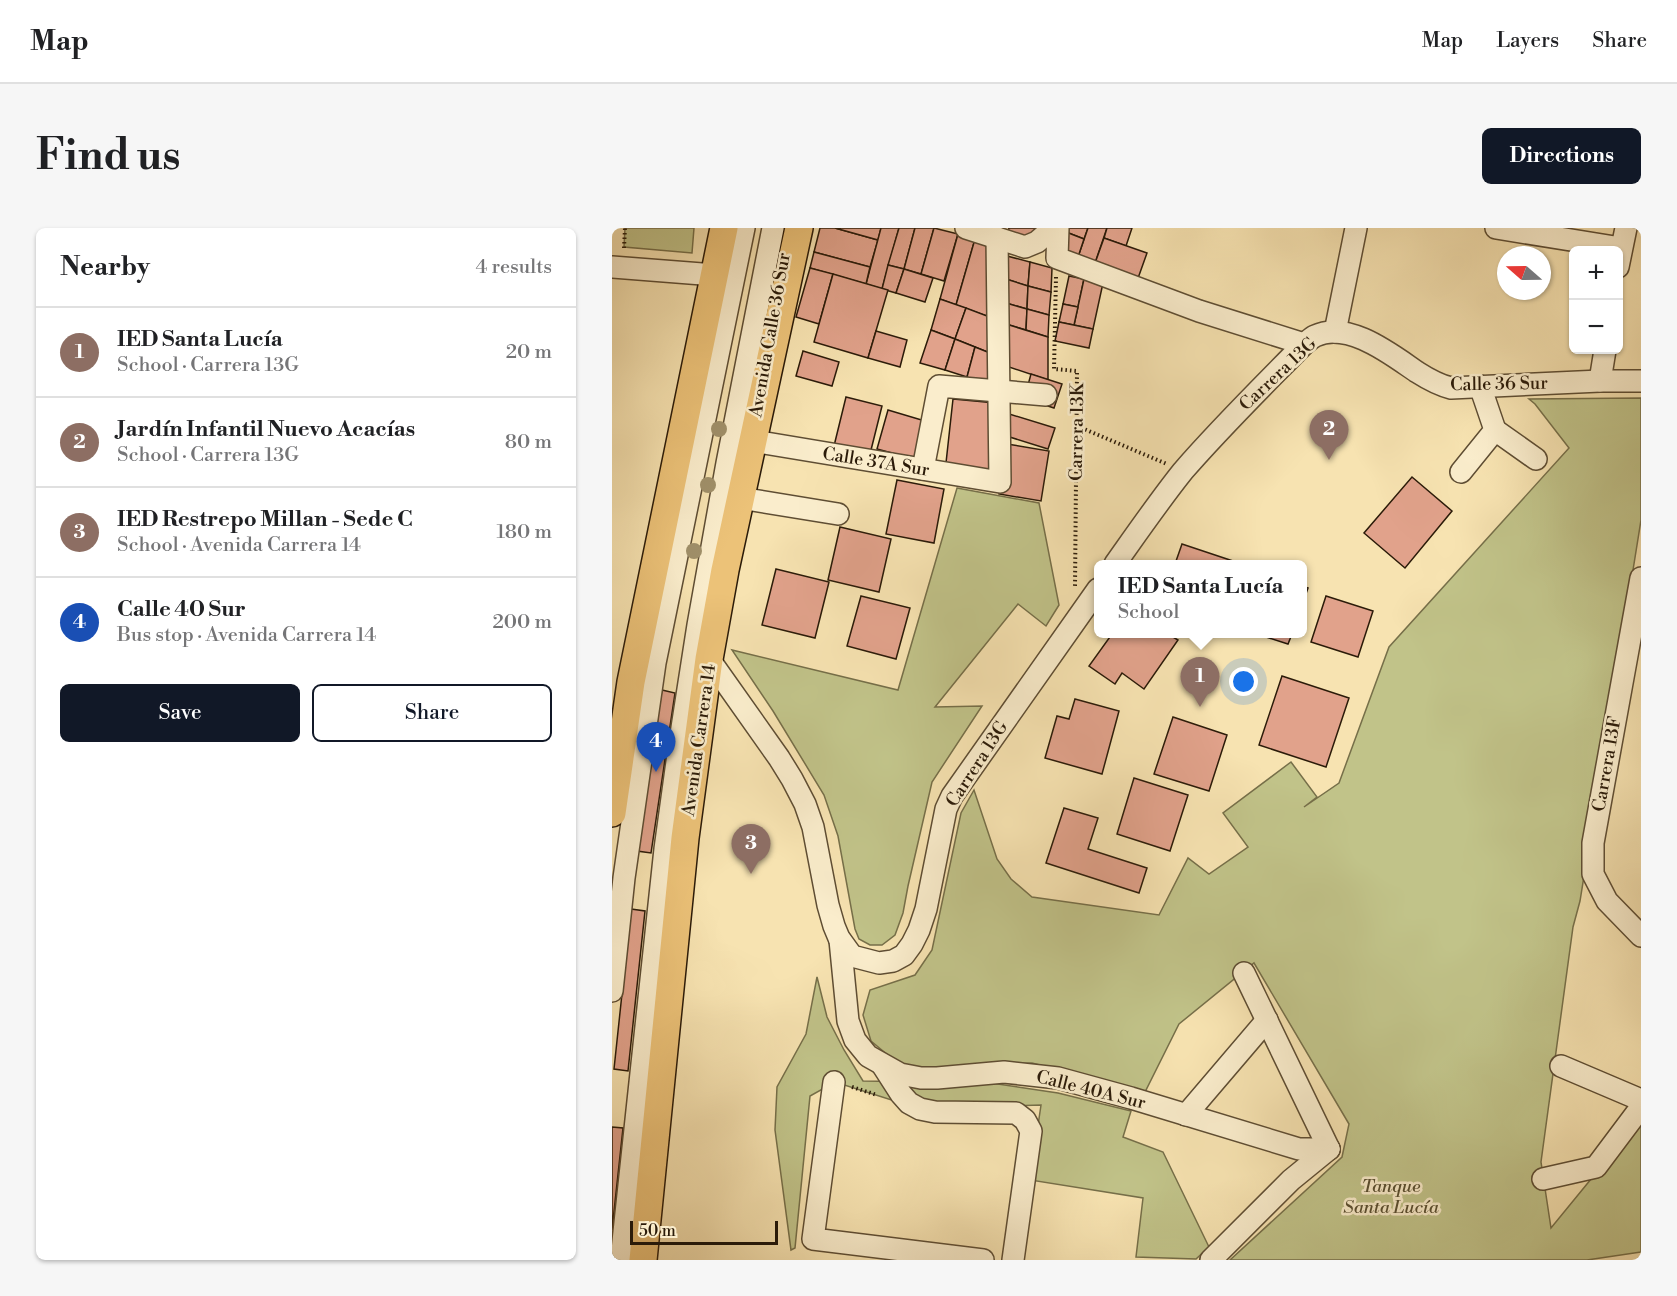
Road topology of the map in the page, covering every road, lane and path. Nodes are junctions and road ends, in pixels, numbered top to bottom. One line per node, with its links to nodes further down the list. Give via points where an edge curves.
1 (724, 228): 14 (main road)
2 (744, 228): 41 (street, via 655,663)
3 (773, 228): 51 (street, via 725,474 679,747)
4 (789, 228): 25 (main road, Avenida Calle 36 Sur, via 762,362)
5 (799, 228): 25 (main road, Avenida Carrera 14)
6 (966, 228): 10 (street)
7 (1055, 228): 10 (street, via 1025,247); 12 (street)
8 (1356, 228): 15 (street, Carrera 13G)
9 (1496, 228): 11 (street)
10 (997, 238): 21 (street)
11 (1609, 246)
12 (1056, 258): 16 (street, via 1199,311); 23 (path, Carrera 13K, via 1054,369 1077,371)
13 (612, 267): 14 (street)
14 (715, 275): 37 (main road, via 631,682)
15 (1335, 332): 16 (street, Carrera 13G, via 1315,336); 20 (street, Calle 36 Sur, via 1371,342 1443,386)
16 (1304, 344): 28 (street, Carrera 13G)
17 (1604, 354): 18 (street)
18 (1600, 381): 19 (street, Calle 36 Sur); 20 (street, Calle 36 Sur)
19 (1641, 381)
20 (1480, 386): 24 (street)
21 (999, 391): 22 (street); 27 (street, via 939,386); 27 (street, Calle 37A Sur, via 1000,482)
22 (1046, 395)
23 (1076, 425): 28 (path); 34 (path, Carrera 13K)
24 (1495, 430): 26 (street); 29 (street)
25 (753, 441): 27 (street, Calle 37A Sur); 30 (main road, Avenida Carrera 14)
26 (1536, 459)
27 (923, 469)
28 (1184, 471): 32 (street, Carrera 13G)
29 (1461, 472)
30 (740, 498): 31 (street); 36 (main road, Avenida Carrera 14)
31 (838, 513)
32 (1118, 560)
33 (1641, 578): 38 (street, Carrera 13F, via 1593,843 1593,874 1607,901)
34 (1076, 587)
35 (1094, 595): 39 (street, Carrera 13G, via 952,796 920,930 904,955 879,963 852,956)
36 (709, 659): 39 (street, Calle 40A Sur, via 779,758 805,804); 52 (main road, Avenida Carrera 14, via 686,838)
37 (612, 813)
38 (1641, 936)
39 (839, 938): 43 (street, Calle 40A Sur, via 848,1021 855,1040)
40 (1244, 973): 42 (street)
41 (612, 992)
42 (1267, 1020): 48 (street); 49 (street)
43 (868, 1056): 48 (street, Calle 40A Sur, via 900,1074 921,1078 1004,1072 1058,1078); 54 (street, via 883,1066 909,1103 921,1109 1016,1113 1025,1120 1031,1131)
44 (1561, 1066): 46 (street)
45 (834, 1082): 53 (street, via 813,1239)
46 (1641, 1100)
47 (1641, 1107): 50 (street, via 1596,1167)
48 (1185, 1115): 49 (street, Calle 40A Sur, via 1299,1149)
49 (1329, 1149): 55 (street, via 1291,1180)
50 (1543, 1179)
51 (621, 1260)
52 (643, 1260)
53 (983, 1260)
54 (1013, 1260)
55 (1211, 1260)

